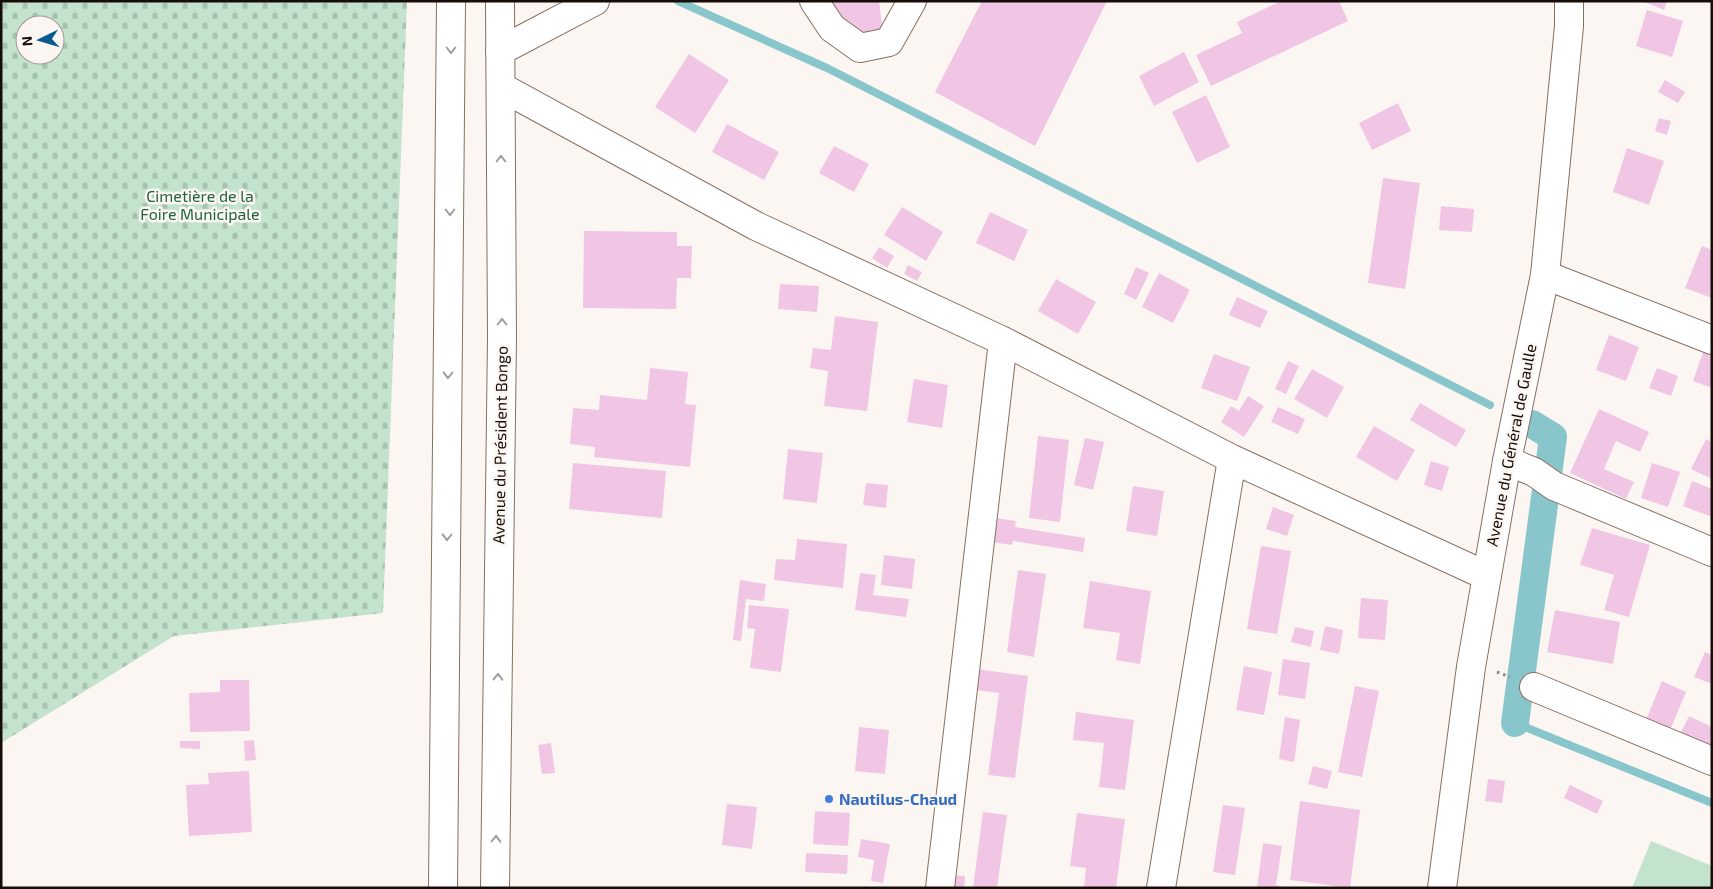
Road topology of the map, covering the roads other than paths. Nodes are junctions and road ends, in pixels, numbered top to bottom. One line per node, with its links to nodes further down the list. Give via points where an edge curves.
1 (452, 1): 18 (street, one-way to 18)
2 (500, 1): 7 (street, Avenue du Président Bongo)
3 (595, 1): 7 (street)
4 (814, 1): 5 (street, via 832,28 860,48 889,42)
5 (912, 1)
6 (1569, 1): 9 (street, Avenue du Général de Gaulle)
7 (500, 51): 8 (street, Avenue du Président Bongo)
8 (501, 87): 11 (street, via 756,226); 19 (street, Avenue du Président Bongo, one-way to 8, via 502,337)
9 (1545, 275): 10 (street); 13 (street, Avenue du Général de Gaulle)
10 (1712, 340)
11 (1004, 341): 12 (street); 20 (street)
12 (1232, 459): 15 (street); 21 (street)
13 (1507, 461): 14 (street); 15 (street, Avenue du Général de Gaulle)
14 (1712, 552)
15 (1487, 576): 22 (street, Avenue du Général de Gaulle, via 1470,676)
16 (1534, 687): 17 (street)
17 (1712, 761)
18 (443, 888)
19 (495, 888)
20 (940, 888)
21 (1161, 888)
22 (1442, 888)

